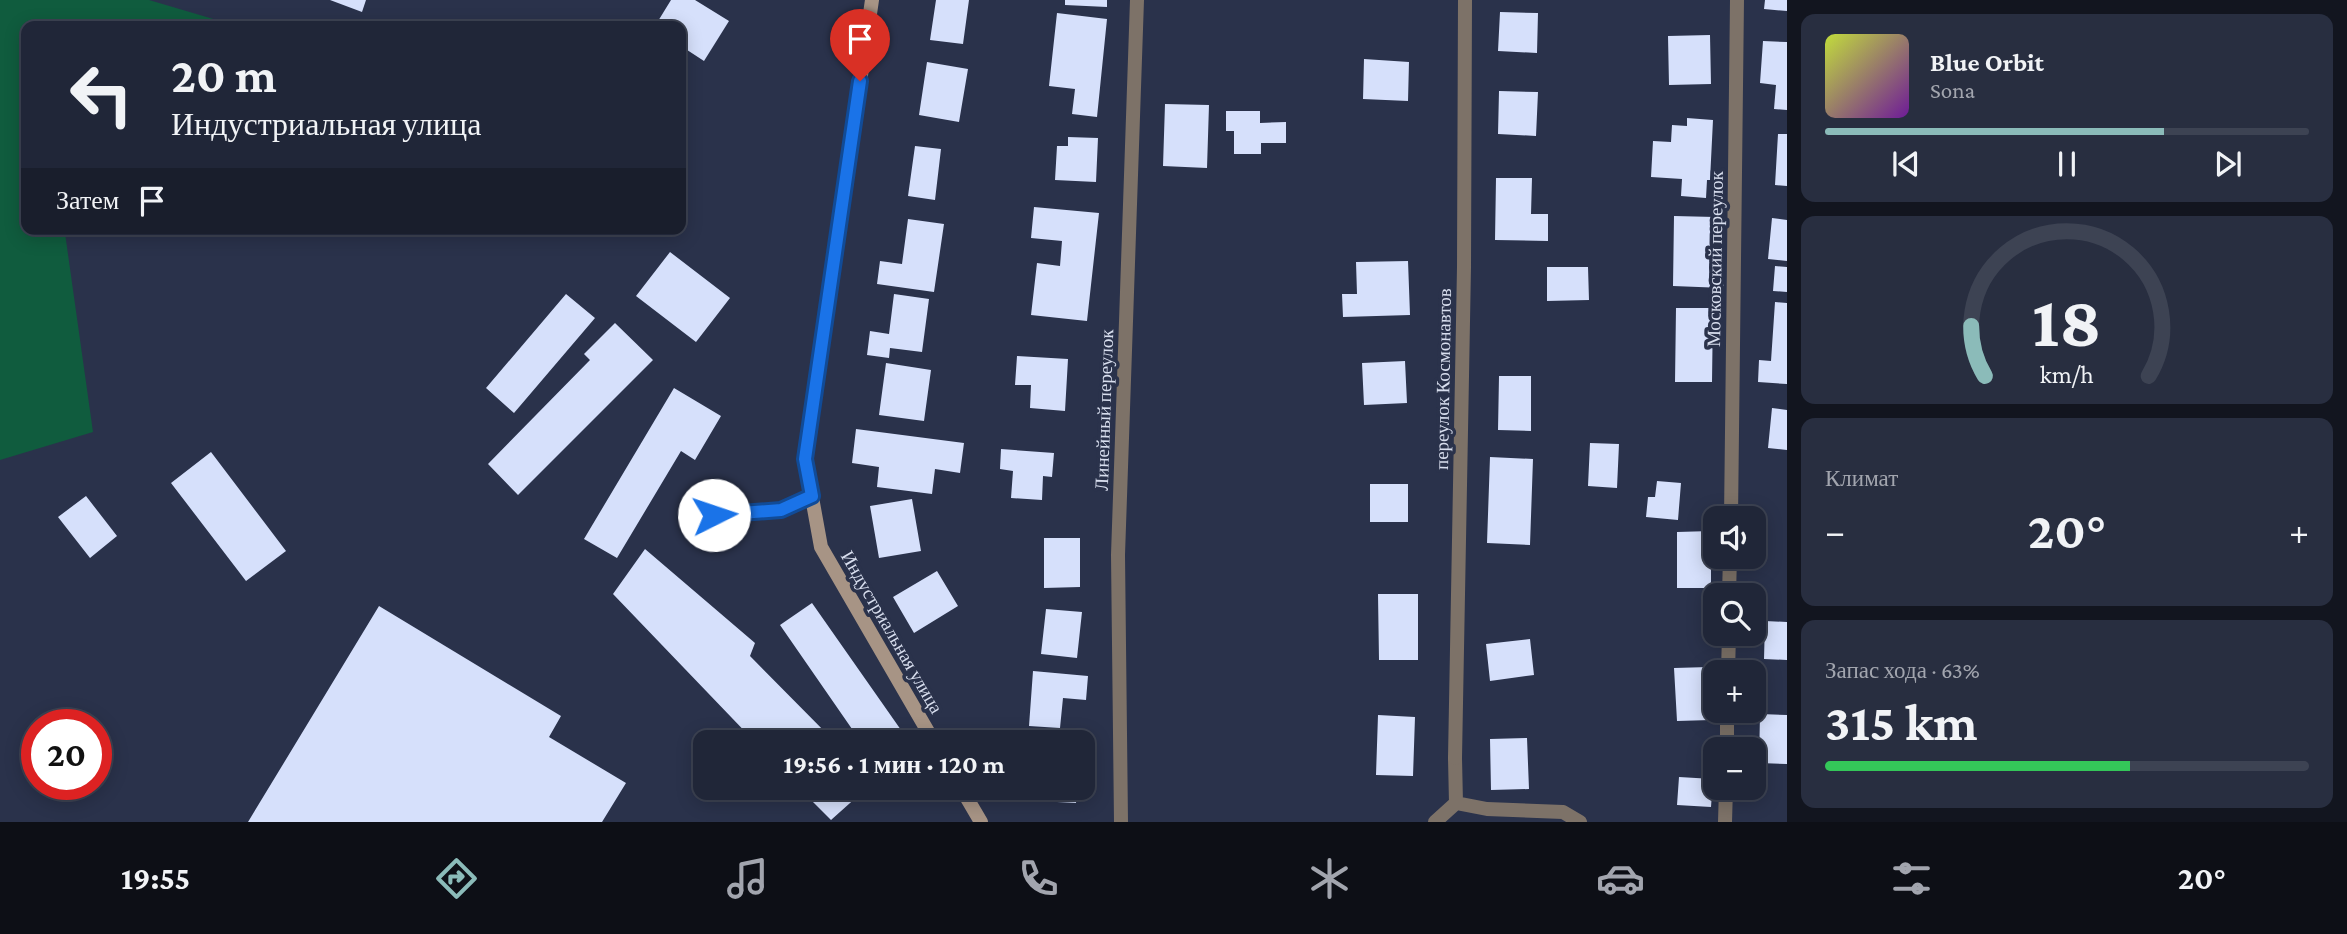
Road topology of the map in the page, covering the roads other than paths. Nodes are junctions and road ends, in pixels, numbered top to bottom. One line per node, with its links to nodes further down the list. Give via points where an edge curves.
1 (872, 0): 5 (street, Индустриальная улица, via 805,459)
2 (1137, 0): 13 (street, Линейный переулок, via 1118,555)
3 (1465, 0): 11 (street, переулок Космонавтов)
4 (1738, 0): 6 (street, Московский переулок)
5 (812, 496): 7 (street, via 781,510); 8 (street, Индустриальная улица, via 821,547)
6 (1731, 506)
7 (714, 515)
8 (927, 730)
9 (968, 800): 12 (street)
10 (1726, 800): 16 (street)
11 (1455, 803): 14 (street); 15 (street, via 1563,812)
12 (981, 822)
13 (1122, 822)
14 (1435, 822)
15 (1580, 822)
16 (1725, 822)

